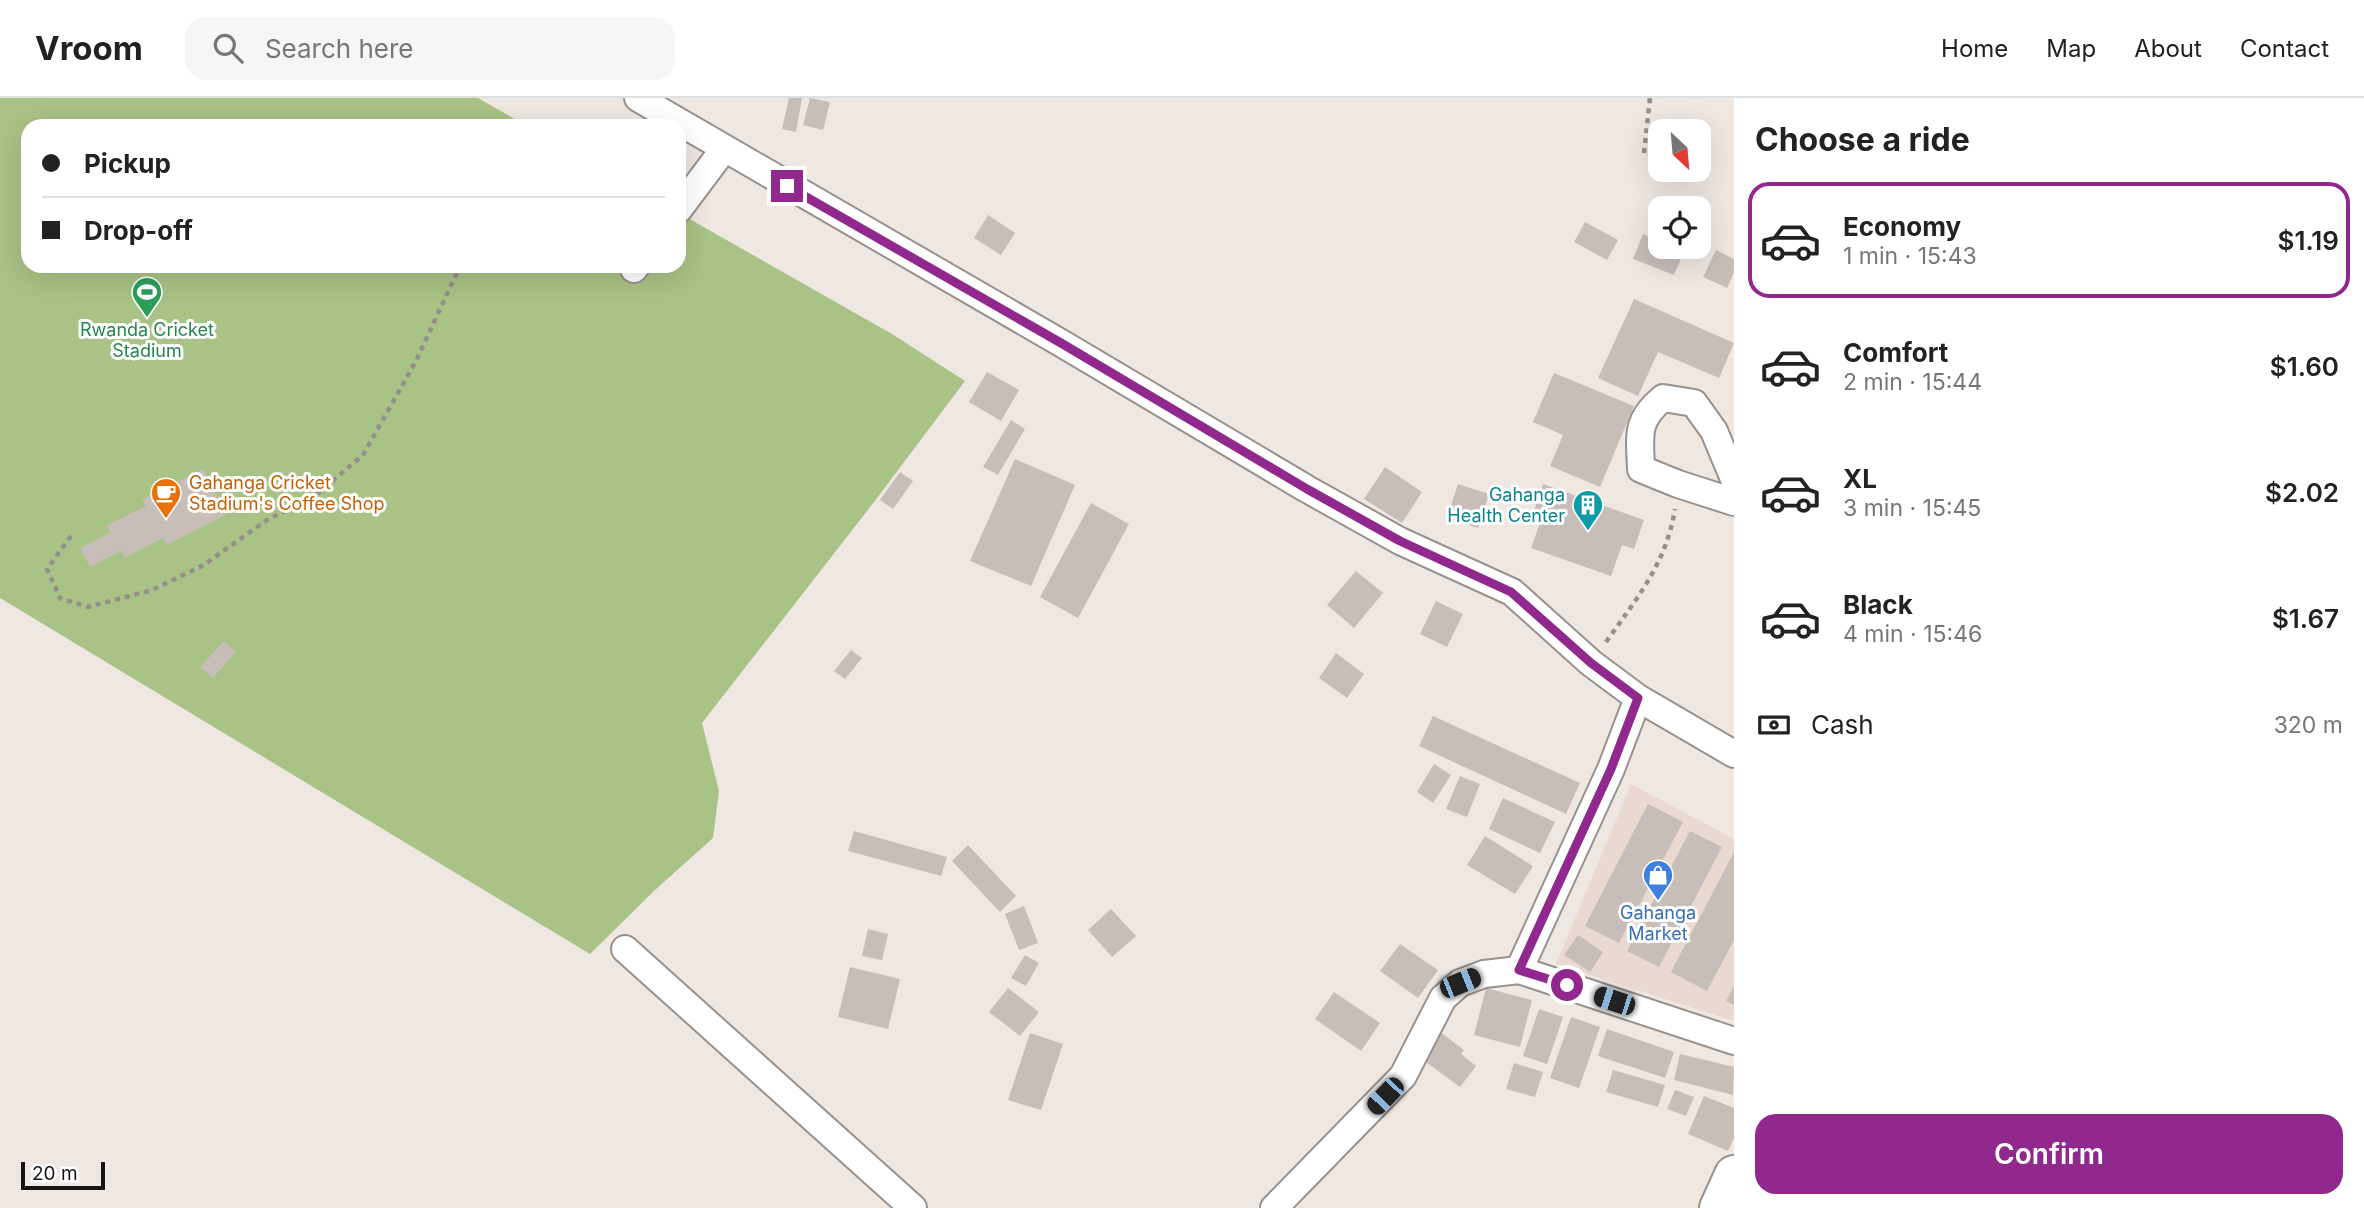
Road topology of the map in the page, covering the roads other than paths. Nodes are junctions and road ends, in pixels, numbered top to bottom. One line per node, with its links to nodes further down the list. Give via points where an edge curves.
1 (638, 98): 2 (street)
2 (673, 119)
3 (686, 126): 4 (street)
4 (724, 149): 5 (street); 8 (street, via 1307,489 1400,541 1511,592)
5 (686, 200)
6 (1734, 479): 7 (street, via 1714,431 1694,403 1663,398 1647,411 1640,432 1641,469)
7 (1734, 502)
8 (1638, 698): 9 (street); 11 (street, via 1611,769)
9 (1734, 754)
10 (625, 949): 14 (street)
11 (1519, 970): 12 (street); 15 (street, via 1484,974 1460,983 1443,998 1403,1076)
12 (1734, 1041)
13 (1734, 1175): 16 (highway)
14 (913, 1208)
15 (1274, 1208)
16 (1719, 1208)

